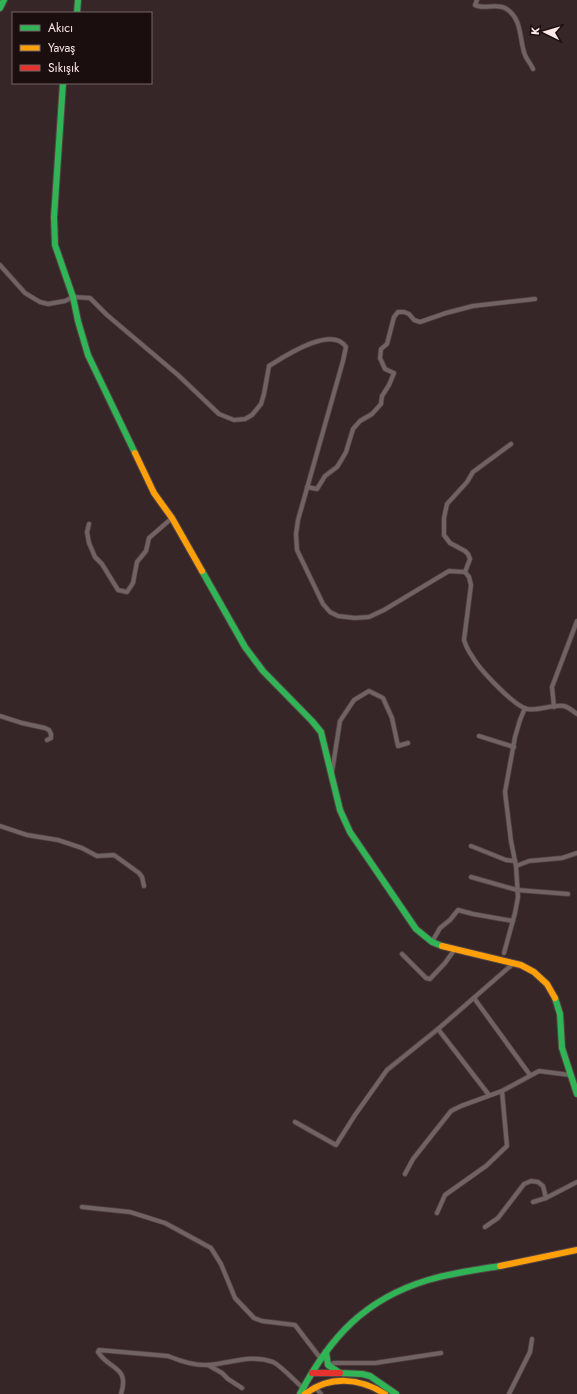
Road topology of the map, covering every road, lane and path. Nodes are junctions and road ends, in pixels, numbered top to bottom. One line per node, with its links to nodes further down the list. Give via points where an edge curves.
1 (4, 0): 4 (main road)
2 (78, 0): 5 (main road)
3 (477, 0): 6 (street, via 475,5 480,8 493,5 505,8 515,17 525,55)
4 (0, 8)
5 (77, 12)
6 (533, 69)
7 (63, 84): 9 (main road, via 54,224 55,245)
8 (0, 265): 9 (street, via 25,293 40,302 48,304)
9 (74, 297): 12 (street, via 90,298 219,414 234,420 252,415 260,404 270,366 321,339 340,340 346,347 343,362); 13 (main road, via 88,355 154,493)
10 (534, 299): 12 (street, via 474,306 420,322 409,314 398,312 394,317 387,344 381,350 380,358 385,369 394,373 382,396 381,404 353,429 346,452 317,489)
11 (511, 444): 15 (street, via 473,472 447,504 444,535 450,543 468,554 470,559)
12 (307, 488): 15 (street, via 298,520 297,550 323,604 330,612 338,616 369,617 450,571)
13 (172, 518): 14 (street, via 149,538 146,551 137,562 133,583 127,592 118,590 95,557 87,532); 25 (main road, via 245,647 263,672 321,732)
14 (89, 524)
15 (465, 572): 18 (street, via 471,585 464,640 466,647 472,658 497,685 514,702)
16 (577, 621): 17 (street, via 552,687)
17 (554, 707): 18 (street, via 537,710); 19 (street, via 565,706)
18 (525, 708): 24 (street)
19 (577, 714)
20 (0, 716): 22 (street, via 49,730 51,738)
21 (479, 736): 24 (street)
22 (47, 740)
23 (408, 743): 25 (street, via 398,746 392,718 383,698 369,691 354,700 340,721)
24 (514, 747): 29 (street, via 505,792)
25 (331, 776): 35 (main road, via 340,810 350,832 416,929)
26 (0, 826): 31 (street, via 27,835 58,840 97,856 114,856 139,873)
27 (471, 846): 29 (street)
28 (577, 853): 29 (street, via 562,858)
29 (515, 864): 32 (street)
30 (471, 877): 32 (street)
31 (144, 886)
32 (518, 890): 33 (street); 34 (street)
33 (568, 894)
34 (513, 922): 35 (street, via 458,910 440,928); 37 (street)
35 (432, 942): 36 (main road)
36 (455, 949): 38 (street, via 430,979); 39 (main road)
37 (504, 952)
38 (402, 954)
39 (514, 963): 40 (street); 43 (main road, via 534,972 547,984 556,1000 560,1014 562,1048)
40 (474, 998): 41 (street); 42 (street)
41 (438, 1029): 46 (street); 47 (street, via 387,1070 336,1145)
42 (530, 1075): 43 (street, via 539,1071); 44 (street)
43 (570, 1075): 45 (main road)
44 (502, 1091): 46 (street); 53 (street, via 507,1146 486,1166 445,1196)
45 (577, 1094)
46 (489, 1095): 48 (street, via 451,1111 413,1159)
47 (295, 1122)
48 (405, 1174)
49 (577, 1182): 50 (street)
50 (546, 1198): 51 (street); 54 (street, via 543,1186 538,1182 524,1184 498,1218)
51 (533, 1202)
52 (82, 1207): 59 (street, via 130,1212 165,1223 211,1248 222,1264 235,1298 254,1318 296,1325)
53 (437, 1213)
54 (485, 1228)
55 (577, 1250): 57 (main road, via 419,1283 388,1297 360,1315 347,1326)
56 (532, 1339): 71 (street, via 530,1352)
57 (326, 1352): 59 (main road); 60 (main road)
58 (441, 1353): 60 (street, via 375,1363)
59 (321, 1359): 62 (main road)
60 (328, 1364): 63 (main road)
61 (208, 1365): 65 (street); 66 (street, via 246,1358 260,1359 274,1363); 67 (street, via 168,1356 99,1350 99,1355 122,1375 124,1383)
62 (312, 1373): 63 (main road); 64 (main road); 66 (main road)
63 (340, 1373): 70 (main road, via 370,1376)
64 (325, 1383): 66 (main road); 69 (main road, via 356,1381)
65 (242, 1388)
66 (307, 1391): 68 (street)
67 (121, 1394)
68 (321, 1394)
69 (385, 1394)
70 (396, 1394)
71 (509, 1394)

